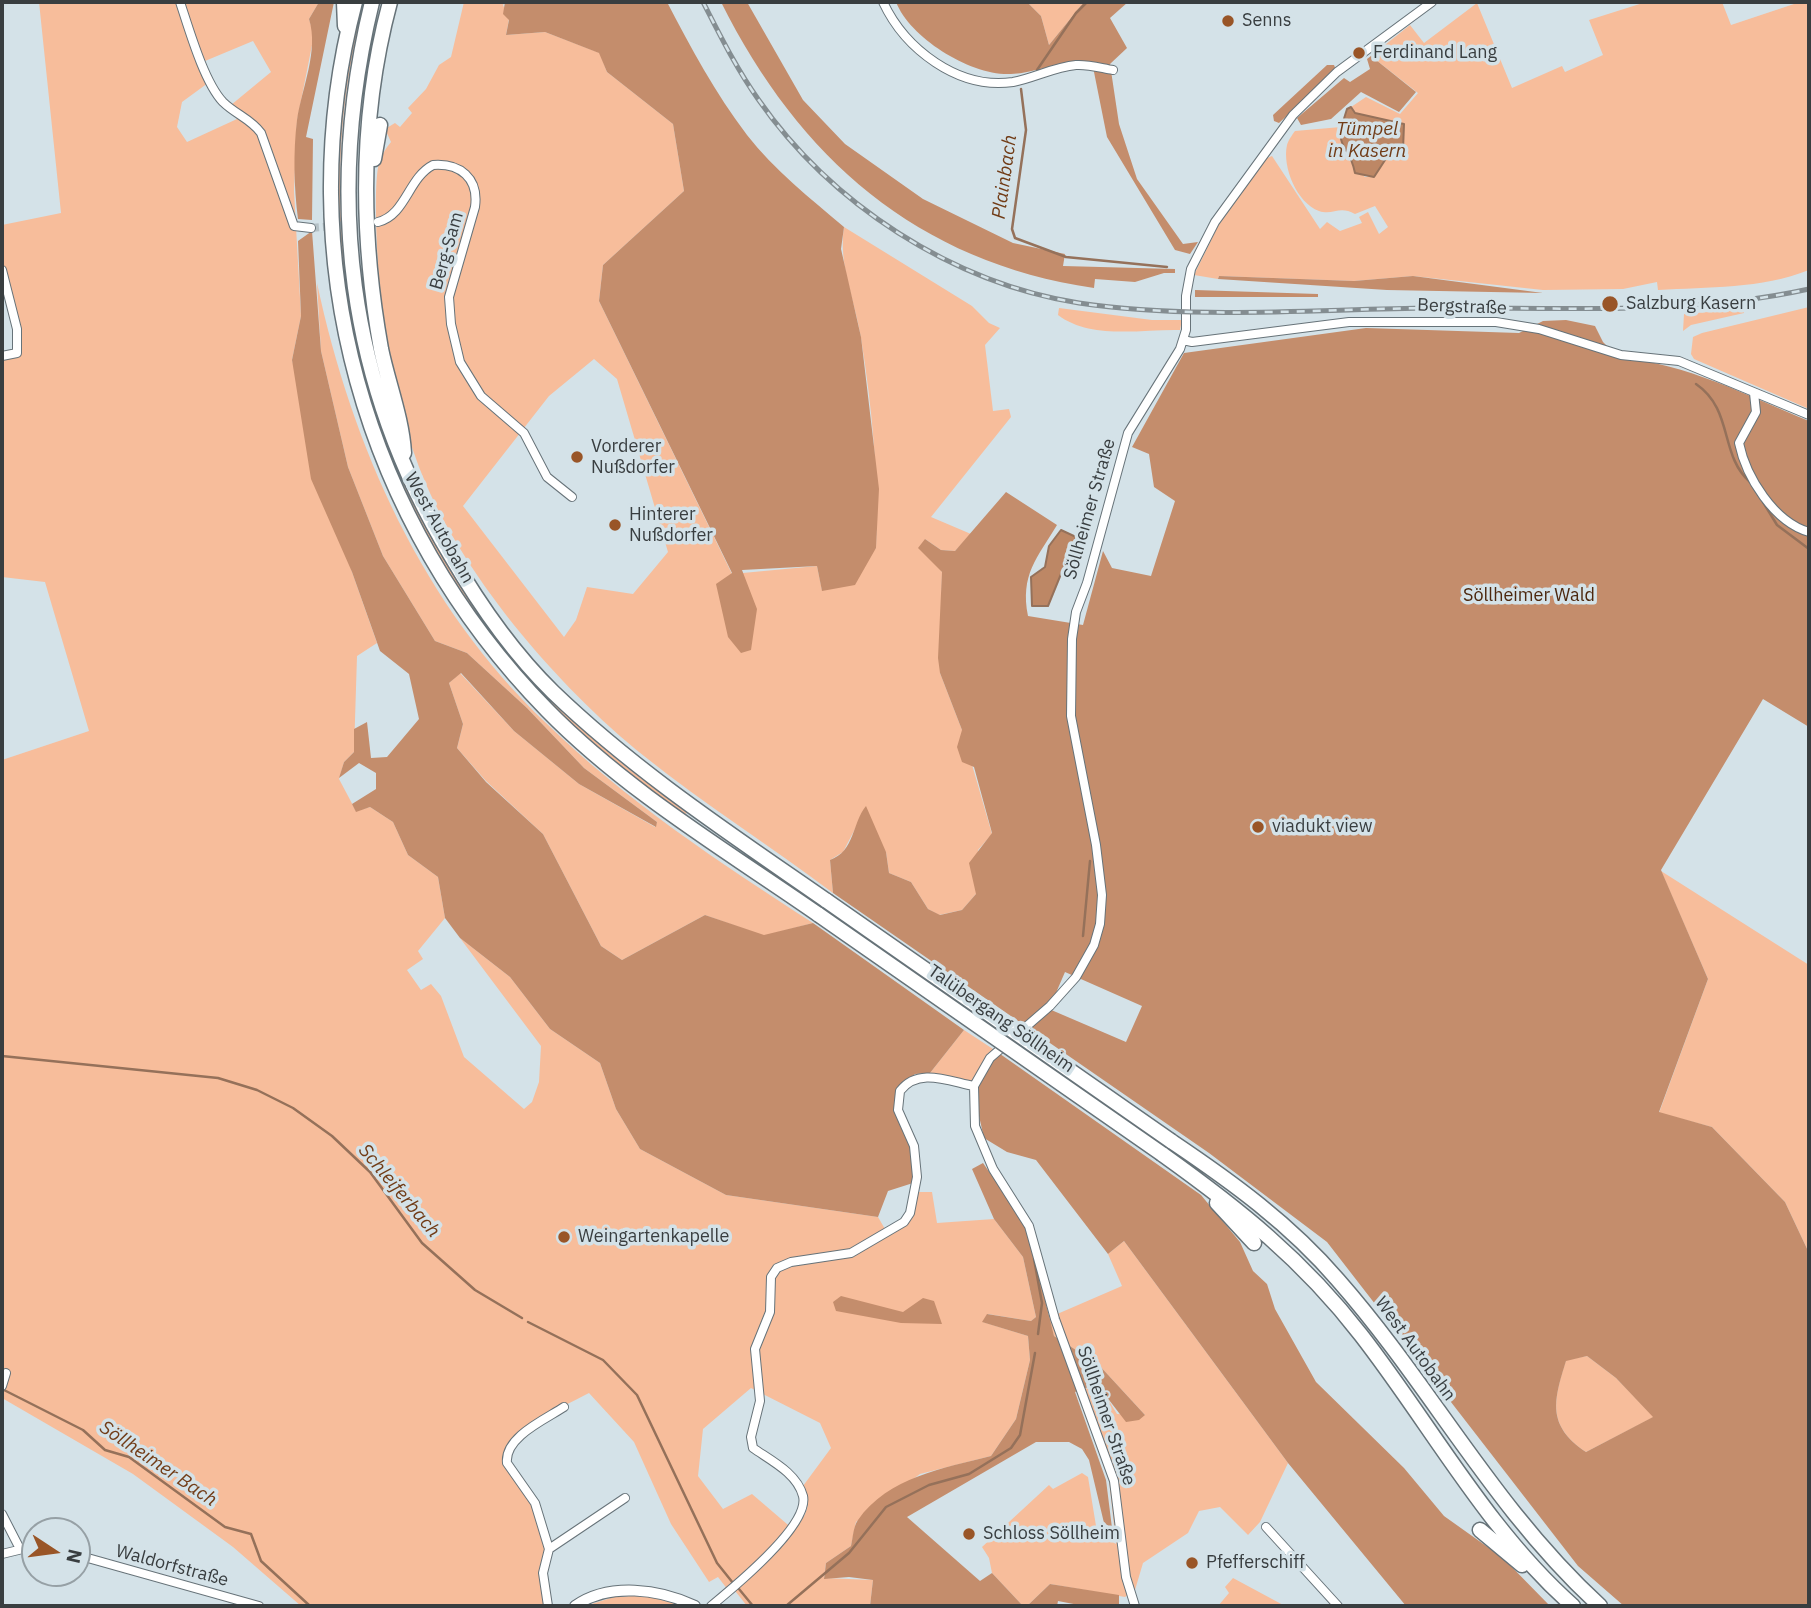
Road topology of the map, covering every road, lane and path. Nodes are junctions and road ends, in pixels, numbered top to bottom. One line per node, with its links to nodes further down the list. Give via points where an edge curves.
1 (180, 2): 13 (street, via 213,88 261,133 294,226)
2 (344, 2): 8 (highway)
3 (355, 2): 8 (highway, West Autobahn)
4 (372, 2): 19 (highway, West Autobahn, via 350,123 350,256 359,323)
5 (390, 2): 11 (highway, via 366,133)
6 (883, 2): 9 (street, via 905,37 942,67 973,80 1014,82 1077,65)
7 (1432, 2): 15 (street, Söllheimer Straße, via 1337,72 1293,115 1245,178 1215,222 1191,270)
8 (346, 34): 23 (highway, West Autobahn, via 330,150 334,271 346,345 362,404 386,471 416,533 483,637 548,712 611,768)
9 (1113, 70)
10 (380, 124): 11 (highway)
11 (365, 212): 19 (highway, via 371,282 389,386 403,436)
12 (378, 222): 20 (street, Berg-Sam, via 396,212 417,177 433,165 454,166 470,177 475,207 449,298 460,362 481,396 524,433 547,477)
13 (311, 228)
14 (2, 271): 16 (street, via 17,329 17,353)
15 (1183, 340): 17 (street, Bergstraße, via 1349,321 1496,322 1539,329 1621,355 1679,361); 24 (street, Söllheimer Straße, via 1128,433 1072,639 1071,716 1097,845 1102,895 1094,945 1060,996 990,1058)
16 (2, 356)
17 (1754, 393): 18 (street, Bergstraße); 21 (street, via 1756,412 1739,443 1741,454 1777,513)
18 (1809, 415)
19 (404, 468): 22 (highway, West Autobahn, via 472,593 551,690 660,785)
20 (572, 497)
21 (1809, 532)
22 (827, 901): 25 (highway, Talübergang Söllheim, bridge)
23 (819, 915): 26 (highway, Talübergang Söllheim, bridge)
24 (974, 1086): 43 (street, via 929,1076 915,1078 900,1091 898,1110 914,1146 917,1177 917,1190 904,1222 850,1253 791,1262 777,1268 771,1277 770,1312 755,1349 760,1401 751,1437 753,1448 790,1475 803,1496 803,1510 796,1524); 44 (street, Söllheimer Straße, via 975,1126 993,1169 1029,1226 1055,1319 1114,1481 1126,1577)
25 (1171, 1141): 47 (highway, West Autobahn, via 1273,1215 1325,1265 1371,1319 1508,1510)
26 (1162, 1154): 27 (highway, West Autobahn)
27 (1196, 1179): 28 (highway); 38 (highway, West Autobahn, via 1263,1229 1316,1281 1363,1337 1489,1513)
28 (1254, 1243)
29 (564, 1407): 35 (street, via 527,1431 506,1455 535,1503)
30 (625, 1498): 35 (street)
31 (2, 1514): 34 (street)
32 (1266, 1527): 45 (street)
33 (1480, 1530): 38 (highway, via 1523,1566)
34 (19, 1547): 36 (street)
35 (549, 1549): 40 (street, via 543,1573)
36 (2, 1554)
37 (91, 1559): 39 (street, Waldorfstraße)
38 (1538, 1571): 46 (highway, West Autobahn)
39 (259, 1606)
40 (548, 1606)
41 (575, 1606): 42 (street, via 605,1594 638,1590)
42 (695, 1606)
43 (711, 1606)
44 (1135, 1606)
45 (1338, 1606)
46 (1573, 1606)
47 (1600, 1606)

